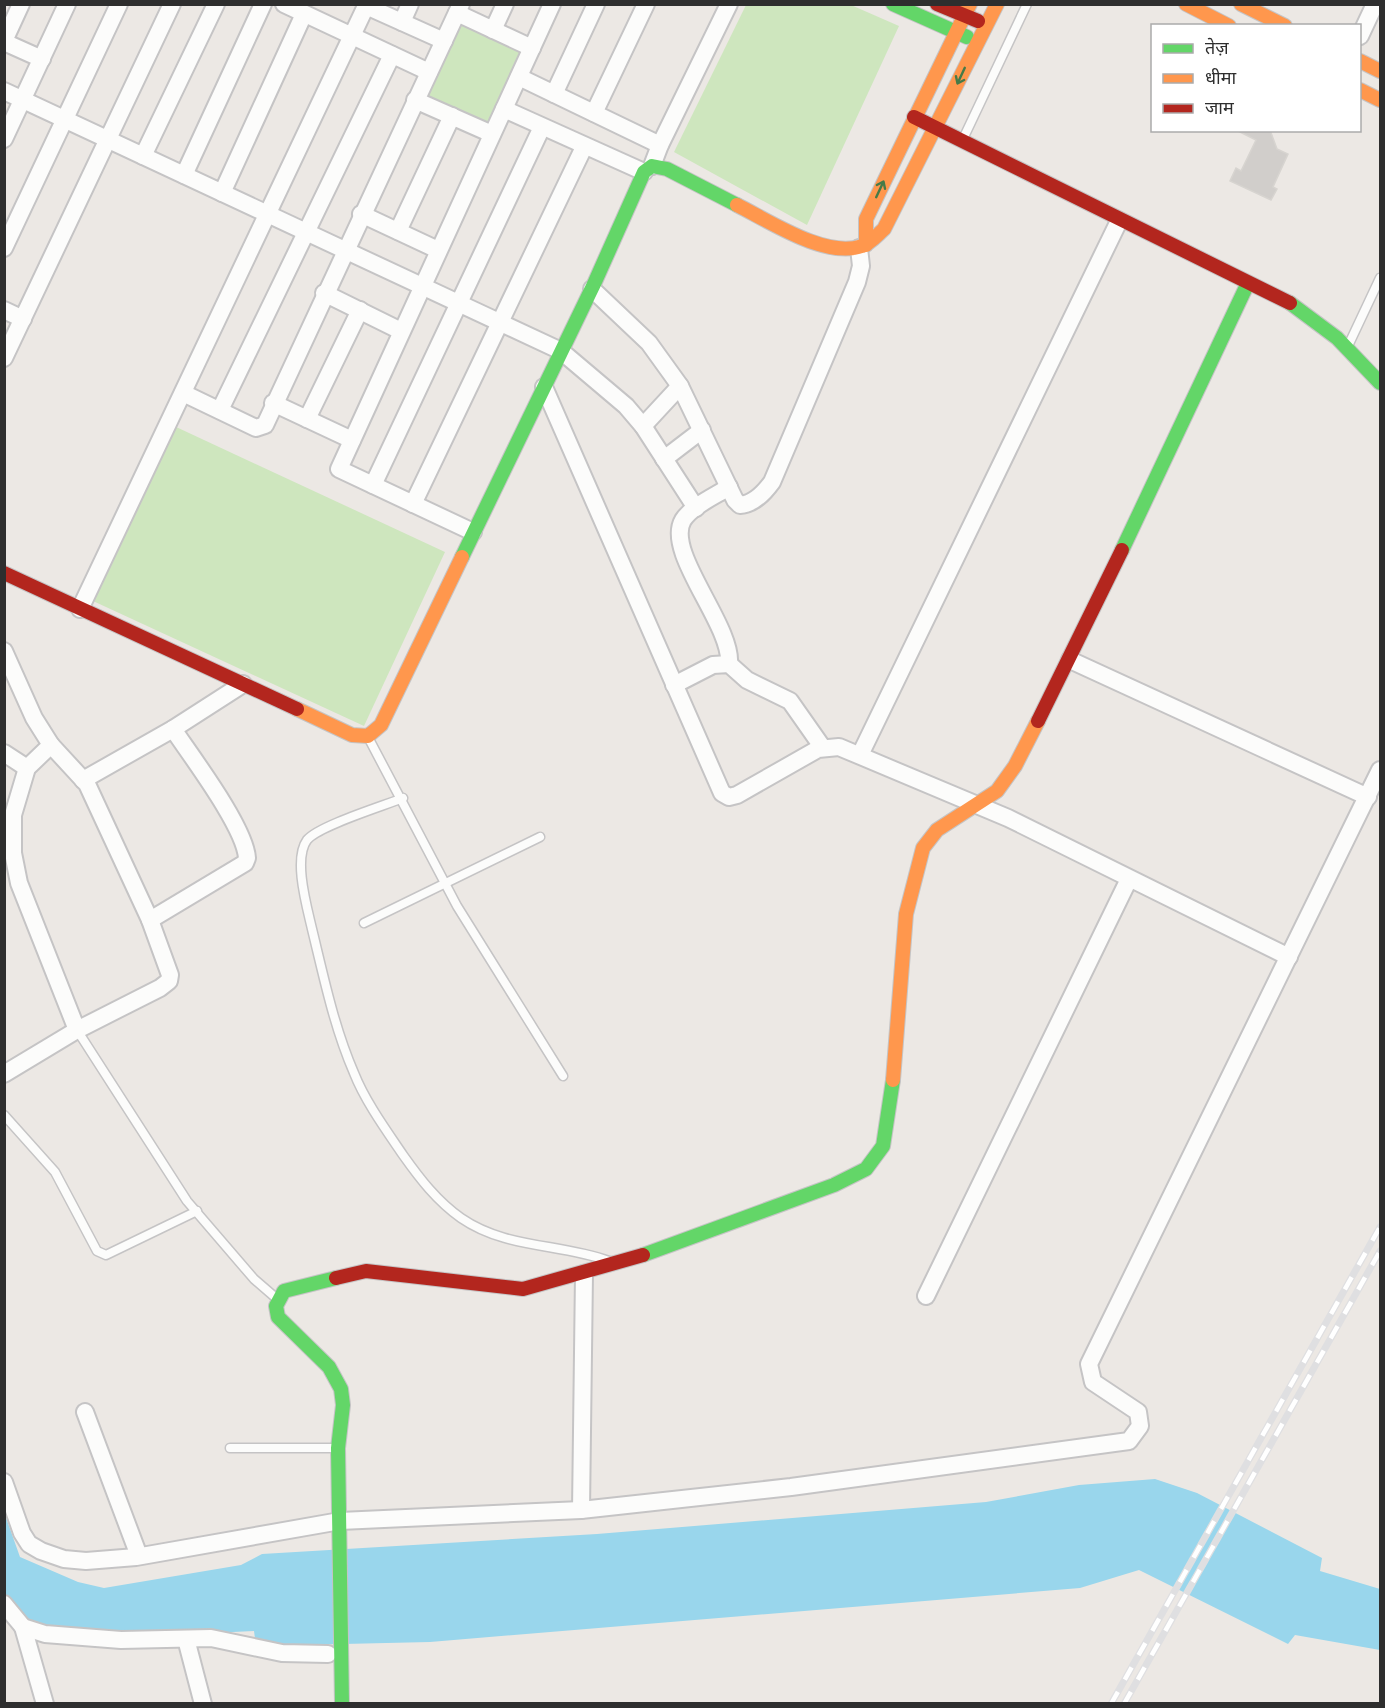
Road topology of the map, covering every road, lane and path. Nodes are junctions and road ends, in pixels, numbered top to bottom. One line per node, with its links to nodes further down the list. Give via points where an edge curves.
1 (21, 4): 34 (street)
2 (67, 4): 39 (street)
3 (119, 4): 54 (street)
4 (172, 4): 59 (street)
5 (216, 4): 63 (street)
6 (263, 4): 65 (street)
7 (284, 4): 24 (street)
8 (410, 4): 26 (street)
9 (505, 4): 30 (street)
10 (552, 4): 37 (street)
11 (597, 4): 46 (street)
12 (646, 4): 51 (street)
13 (729, 4): 61 (street)
14 (893, 4): 25 (street)
15 (997, 4): 29 (street)
16 (1027, 4): 60 (lane)
17 (1186, 4): 27 (street)
18 (1241, 4): 28 (street)
19 (1375, 4): 32 (street)
20 (367, 5): 26 (street); 33 (street)
21 (939, 5): 23 (street); 25 (lane)
22 (459, 9): 30 (street); 35 (street)
23 (967, 10): 29 (street); 31 (street)
24 (304, 14): 33 (street); 66 (street)
25 (932, 21): 31 (street)
26 (402, 22): 35 (street)
27 (1225, 24)
28 (1281, 24)
29 (986, 25): 36 (street)
30 (493, 30): 37 (street)
31 (956, 32): 36 (street); 53 (street)
32 (1361, 32)
33 (352, 36): 38 (street); 67 (street)
34 (4, 41): 39 (street)
35 (444, 41): 42 (street)
36 (977, 42): 56 (street, one-way to 56)
37 (532, 48): 43 (street)
38 (392, 55): 42 (street); 70 (street)
39 (42, 59): 47 (street)
40 (1361, 62): 41 (street)
41 (1380, 71)
42 (429, 72): 48 (street)
43 (519, 77): 46 (street); 50 (street)
44 (4, 91): 47 (street)
45 (1361, 91): 49 (street)
46 (554, 94): 51 (street)
47 (22, 99): 54 (street); 58 (street)
48 (415, 100): 52 (street); 68 (street)
49 (1380, 100)
50 (504, 109): 55 (street); 57 (street)
51 (594, 112): 61 (street)
52 (452, 116): 57 (street); 71 (street)
53 (914, 117): 56 (street); 72 (street, one-way to 53, via 866,219)
54 (65, 120): 59 (street); 73 (street)
55 (542, 127): 62 (street); 82 (street)
56 (935, 129): 60 (street); 72 (street, via 884,229)
57 (492, 134): 75 (street)
58 (4, 139)
59 (108, 140): 63 (street); 86 (street)
60 (961, 142): 69 (street)
61 (660, 145): 64 (street)
62 (584, 147): 64 (street); 87 (street)
63 (143, 156): 65 (street)
64 (648, 169): 72 (street, via 667,169 808,241); 79 (street)
65 (184, 175): 66 (street)
66 (222, 193): 67 (street)
67 (268, 214): 70 (street); 95 (street)
68 (361, 214): 71 (street); 74 (street)
69 (1119, 221): 77 (street); 120 (street)
70 (304, 231): 74 (street); 97 (street)
71 (398, 231): 75 (street)
72 (862, 246): 104 (street, via 857,282 772,482 762,496 740,505)
73 (4, 248)
74 (344, 250): 78 (street); 80 (street)
75 (438, 250): 78 (street)
76 (1380, 278): 81 (lane)
77 (1248, 283): 89 (street, via 1311,315); 111 (street)
78 (422, 286): 82 (street); 88 (street)
79 (591, 289): 90 (street); 93 (street, via 649,343)
80 (324, 293): 85 (street); 96 (street)
81 (1371, 298): 83 (lane); 89 (lane)
82 (458, 303): 87 (street); 103 (street)
83 (1380, 303)
84 (4, 310): 86 (street)
85 (360, 310): 88 (street); 98 (street)
86 (22, 319): 91 (street)
87 (499, 322): 90 (street); 105 (street)
88 (401, 331): 101 (street)
89 (1348, 347): 92 (street)
90 (561, 351): 94 (street); 99 (street, via 626,406)
91 (4, 358)
92 (1380, 383)
93 (680, 386): 99 (street); 100 (street)
94 (544, 387): 107 (street); 114 (street)
95 (183, 393): 97 (street); 109 (street)
96 (273, 403): 97 (street, via 261,428); 98 (street)
97 (220, 410)
98 (308, 419): 101 (street)
99 (643, 426): 102 (street)
100 (702, 430): 102 (street); 104 (street)
101 (352, 440): 103 (street, via 339,469)
102 (664, 459): 106 (street)
103 (373, 485): 105 (street)
104 (729, 488): 106 (street)
105 (413, 504): 107 (street)
106 (696, 508): 112 (street, via 681,525 685,556 727,646)
107 (473, 532): 116 (street, via 381,725)
108 (4, 573): 109 (street)
109 (80, 609): 113 (street)
110 (4, 651): 117 (street, via 34,718)
111 (1070, 660): 124 (street); 126 (street, via 1015,766 997,791)
112 (729, 664): 114 (street, via 713,665); 118 (street, via 747,680 790,701)
113 (243, 684): 115 (street); 116 (street, via 352,735)
114 (674, 685): 118 (street, via 722,793 729,797)
115 (173, 729): 123 (street); 130 (street, via 217,793 247,858)
116 (368, 736): 125 (lane)
117 (51, 745): 121 (street); 123 (street)
118 (823, 748): 120 (street, via 839,747)
119 (4, 753): 121 (street)
120 (860, 755): 126 (street)
121 (27, 768): 133 (street, via 13,815 13,853 19,883)
122 (1380, 771): 124 (street)
123 (83, 780): 130 (street)
124 (1368, 797): 132 (street)
125 (403, 798): 129 (lane); 138 (lane, via 321,830 307,841 301,854 306,903 330,1002 355,1076 423,1184 460,1218 491,1235 518,1243)
126 (974, 805): 128 (street); 138 (street, via 937,830 923,848 915,873 906,914 897,1053 883,1146 866,1169 834,1185)
127 (540, 837): 129 (lane)
128 (1129, 879): 132 (street); 140 (street)
129 (444, 882): 131 (lane); 135 (lane)
130 (150, 920): 133 (street, via 170,975 168,981)
131 (364, 923)
132 (1289, 957): 146 (street, via 1089,1364 1093,1382 1138,1412 1140,1426 1129,1441 791,1487)
133 (77, 1030): 134 (street); 137 (lane)
134 (4, 1074)
135 (562, 1076)
136 (4, 1115): 137 (lane, via 55,1172 98,1251 106,1255)
137 (197, 1211): 141 (lane, via 254,1279)
138 (618, 1264): 139 (street)
139 (584, 1274): 141 (street, via 519,1290 366,1271 284,1291); 146 (street)
140 (926, 1296)
141 (277, 1298): 144 (street, via 278,1317 329,1367 341,1389)
142 (85, 1412): 148 (street)
143 (230, 1448): 144 (lane)
144 (338, 1448): 147 (street)
145 (4, 1482): 148 (street, via 22,1533 29,1544 41,1551 86,1561)
146 (581, 1510): 147 (street)
147 (340, 1524): 148 (street); 152 (street)
148 (138, 1556)
149 (4, 1604): 150 (street)
150 (23, 1627): 151 (street, via 45,1634 121,1640); 153 (street)
151 (186, 1639): 152 (street, via 228,1640 282,1653); 154 (street)
152 (335, 1658): 155 (street)
153 (45, 1704)
154 (203, 1704)
155 (342, 1704)

